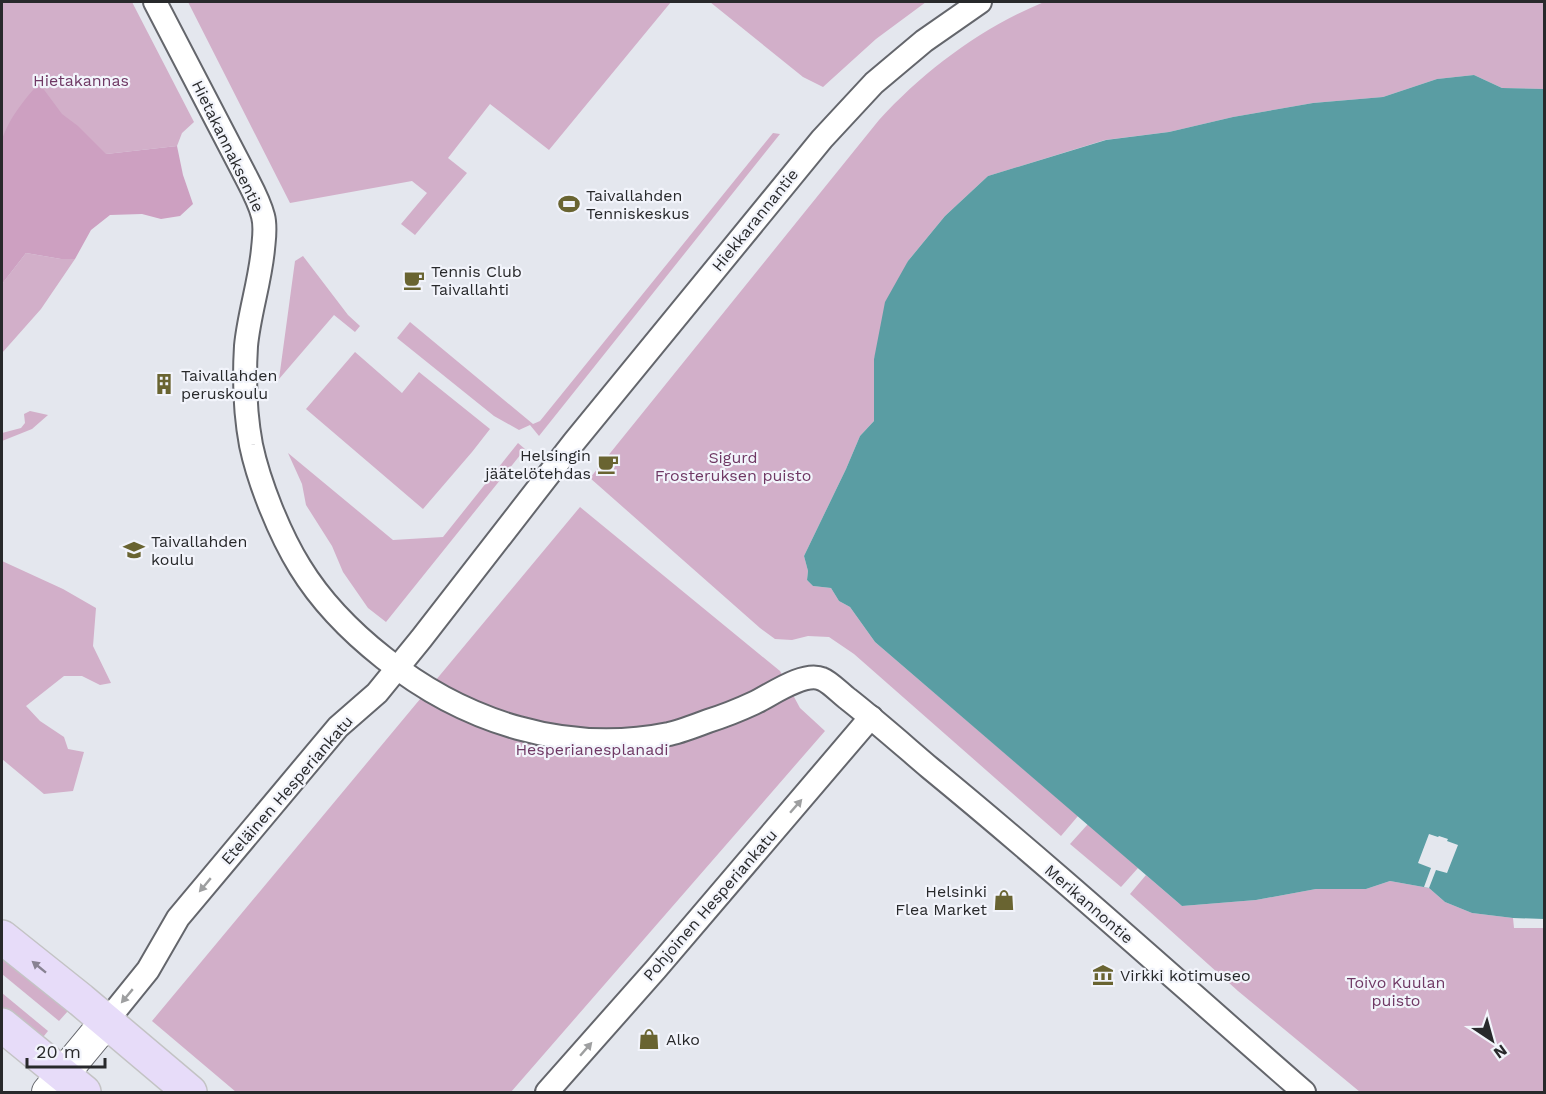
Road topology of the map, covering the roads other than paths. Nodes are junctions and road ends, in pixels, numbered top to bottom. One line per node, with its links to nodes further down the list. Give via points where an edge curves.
1 (155, 2): 4 (street, Hietakannaksentie, via 264,218 245,382 252,447 266,495 315,590 345,624)
2 (980, 2): 3 (street, Hiekkarannantie, via 924,41 874,83 822,139)
3 (556, 465): 4 (street, Eteläinen Hesperiankatu)
4 (396, 668): 5 (street, Hietakannaksentie, via 472,713 512,728 559,737 634,739 672,734 810,677 822,678); 7 (street, Eteläinen Hesperiankatu, one-way to 7, via 377,693 338,727 178,918 148,970)
5 (871, 717): 11 (street, Pohjoinen Hesperiankatu, one-way to 5); 12 (street, Merikannontie)
6 (2, 937): 7 (main road, one-way to 6)
7 (106, 1022): 9 (street, Eteläinen Hesperiankatu); 10 (main road)
8 (2, 1026): 9 (main road)
9 (65, 1087)
10 (190, 1092)
11 (547, 1092)
12 (1304, 1092)

